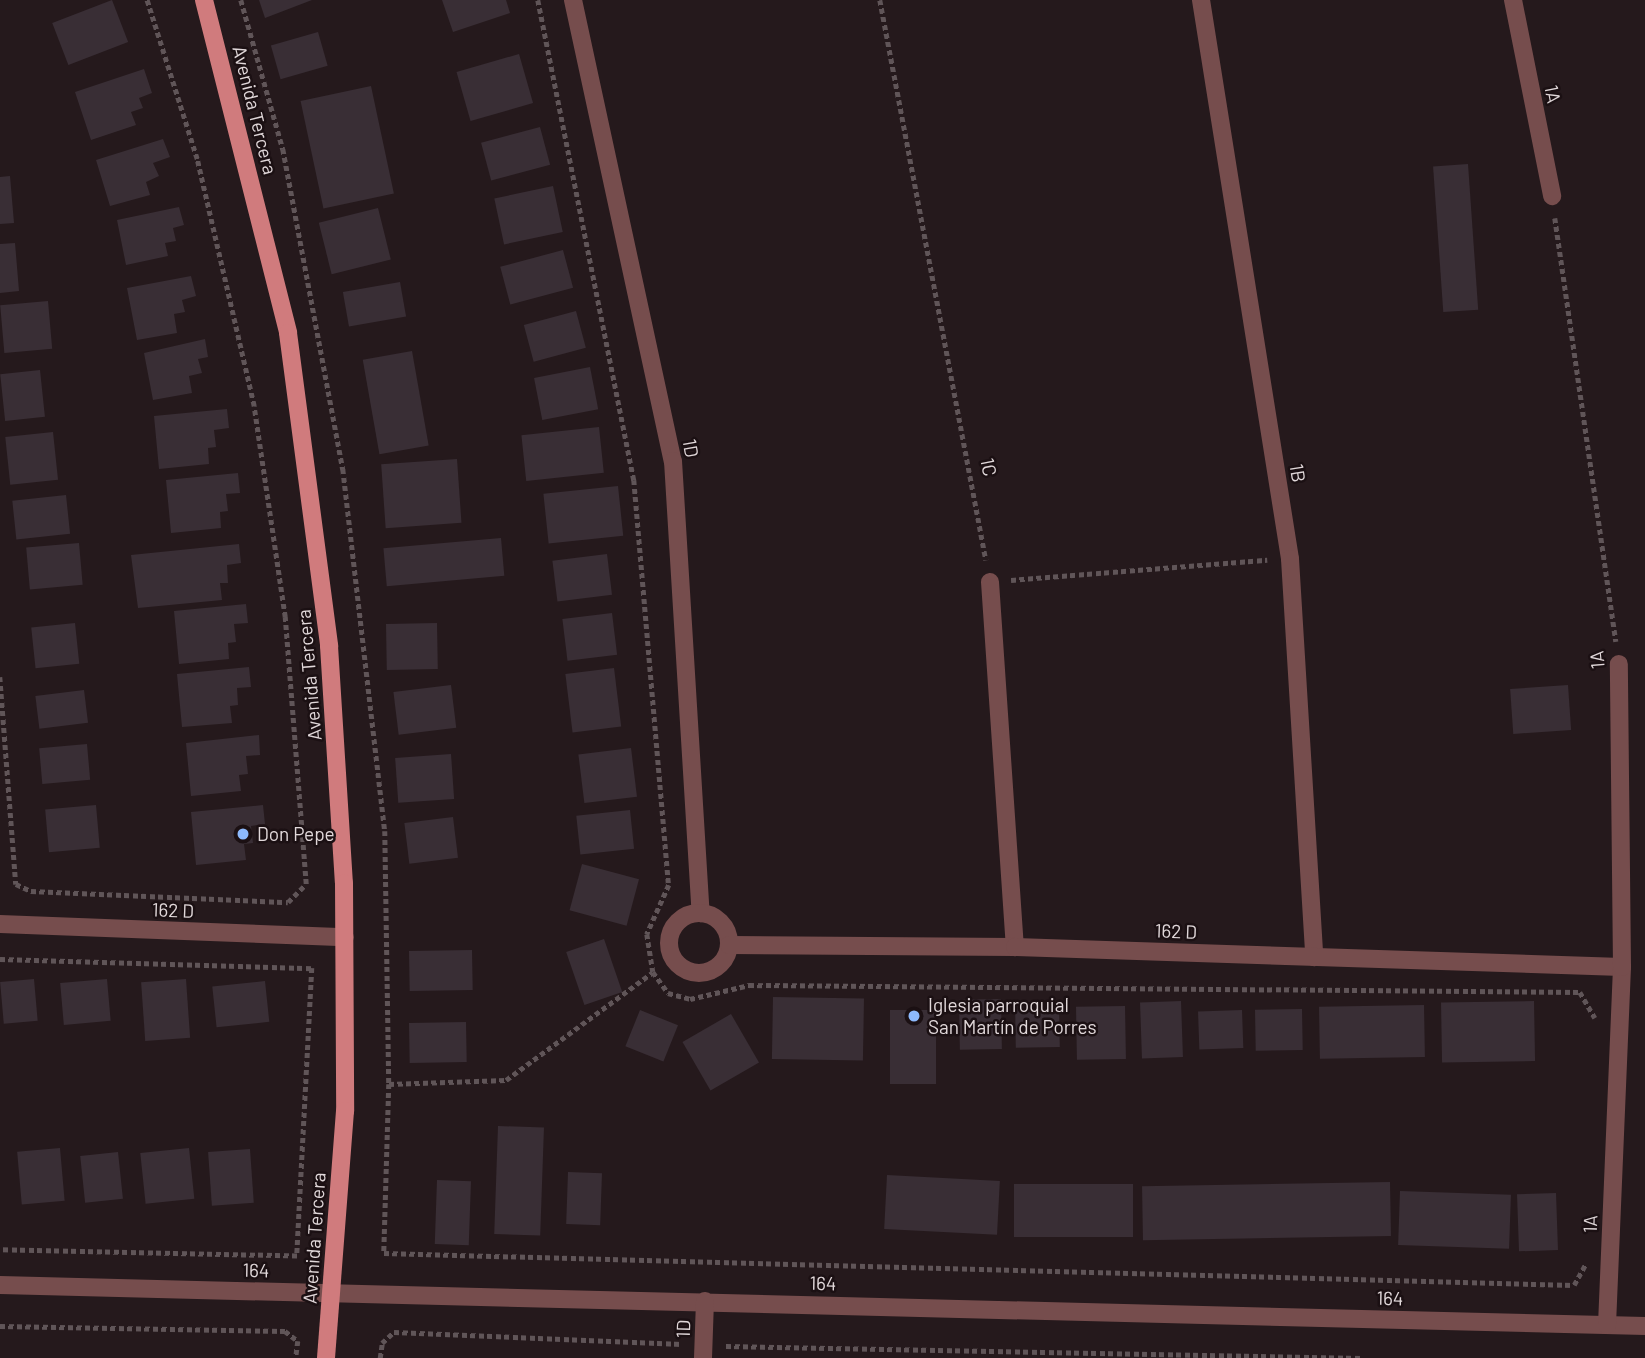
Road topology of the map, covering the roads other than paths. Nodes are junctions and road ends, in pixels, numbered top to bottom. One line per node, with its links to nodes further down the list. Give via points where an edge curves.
1 (204, 0): 10 (main road, Avenida Tercera, via 288,333 330,646)
2 (573, 0): 8 (street, 1D, via 673,461)
3 (1201, 0): 13 (street, 1B, via 1290,559)
4 (1513, 0): 5 (street, 1A)
5 (1552, 196)
6 (990, 582): 12 (street)
7 (1619, 664): 14 (street, 1A)
8 (701, 913): 11 (street, via 721,923); 11 (street, via 679,921 672,931 671,954 678,964 687,971 710,971 726,956)
9 (0, 924): 10 (street, 162 D)
10 (345, 937): 16 (main road, Avenida Tercera, via 345,1111)
11 (729, 944): 12 (street, 162 D)
12 (1015, 947): 13 (street, 162 D)
13 (1314, 957): 14 (street, 162 D)
14 (1622, 967): 18 (street, 1A)
15 (0, 1285): 16 (street, 164)
16 (332, 1293): 17 (street, 164); 21 (main road, Avenida Tercera)
17 (705, 1301): 18 (street, 164); 20 (street, 1D)
18 (1607, 1325): 19 (street, 164)
19 (1645, 1326)
20 (703, 1352)
21 (326, 1358)

